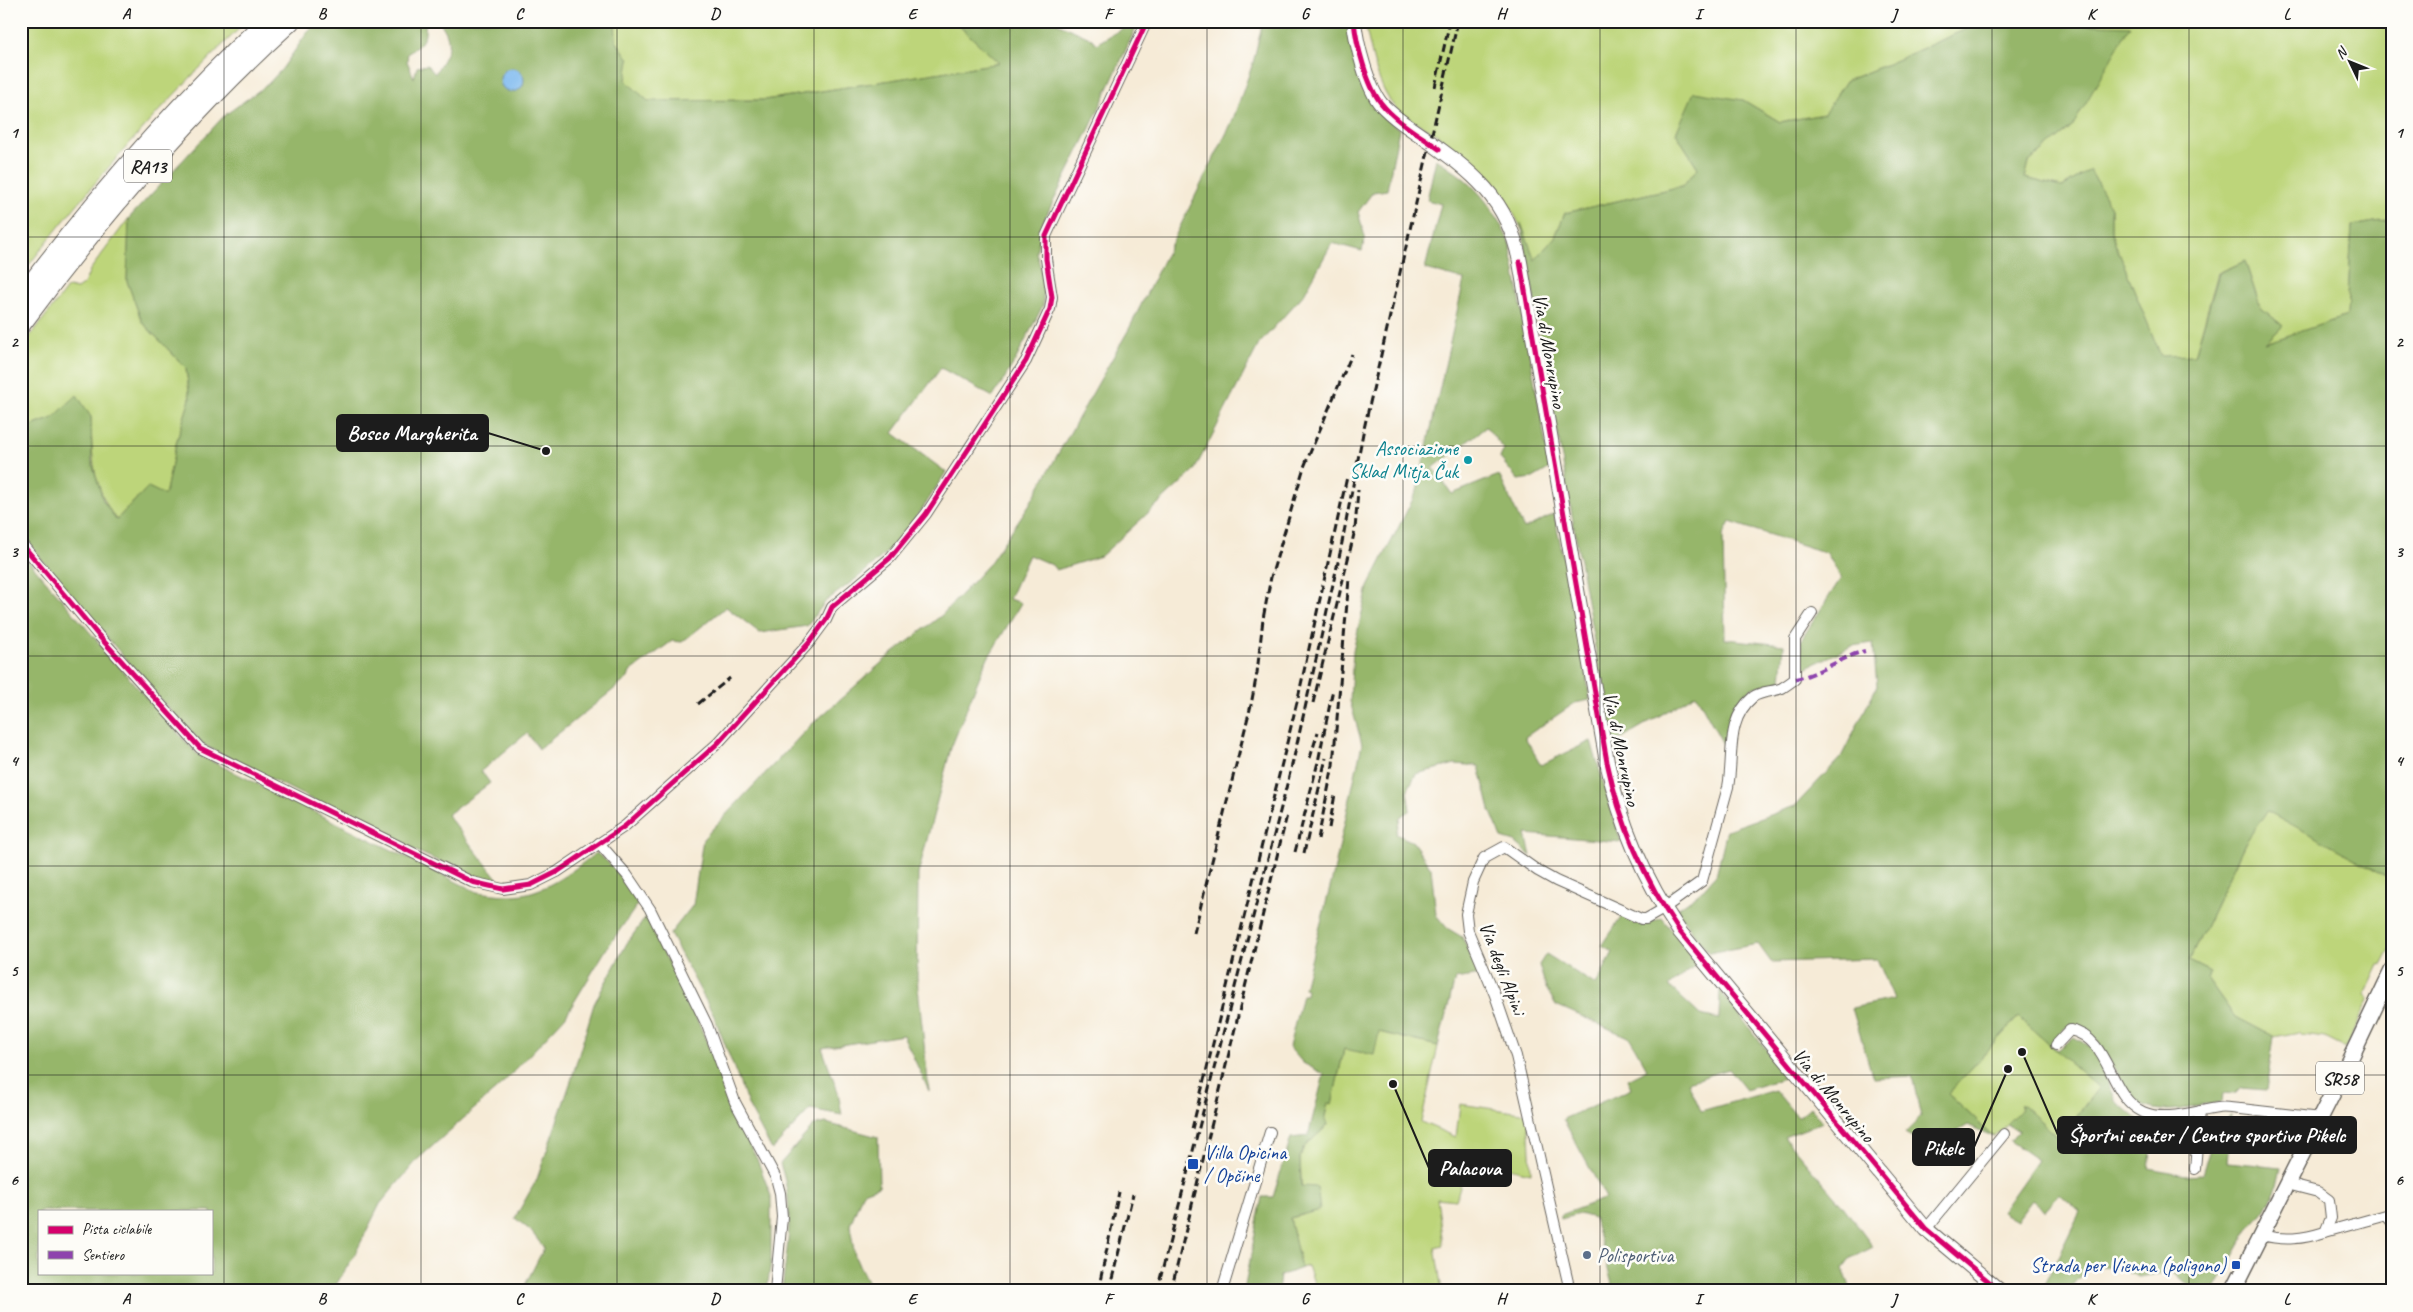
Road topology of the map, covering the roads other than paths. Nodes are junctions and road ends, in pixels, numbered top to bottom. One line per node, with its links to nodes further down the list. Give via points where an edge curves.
1 (266, 21): 5 (highway, RA13, via 169,116 100,196)
2 (291, 21): 6 (highway, RA13, via 180,130)
3 (1147, 21): 9 (street, via 1046,236 1052,297 1050,309 1026,361 926,514 890,558 832,607 808,644 718,743 634,819)
4 (1354, 21): 10 (main road, Via di Monrupino, via 1372,87 1380,102 1395,117 1477,178 1497,202 1512,233 1520,262 1613,792 1638,860)
5 (21, 297)
6 (21, 325)
7 (21, 543): 9 (street, via 160,705 200,748 216,758 453,874 482,885 512,889 532,885)
8 (1812, 613): 10 (street, via 1795,638 1795,679 1782,688 1754,696 1737,718 1730,754 1730,775 1705,875 1694,888)
9 (599, 843): 24 (street, via 627,875 650,909 707,1025 735,1102 776,1178 782,1217)
10 (1664, 908): 20 (main road, Via di Monrupino, via 1700,957); 26 (street, Via degli Alpini, via 1646,919 1622,912 1538,871 1504,847 1484,858 1467,898 1468,932 1516,1056)
11 (2392, 971): 14 (main road, SR58)
12 (2056, 1045): 13 (street, via 2070,1030 2086,1038 2106,1060 2128,1103 2144,1113 2172,1116)
13 (2200, 1111): 14 (street, via 2221,1107); 17 (street)
14 (2320, 1118): 18 (main road, SR58)
15 (1270, 1132): 25 (street)
16 (2004, 1134): 20 (street)
17 (2195, 1169)
18 (2287, 1184): 21 (street, via 2318,1192 2329,1200 2331,1218); 22 (main road, SR58)
19 (2392, 1222): 21 (street, via 2386,1216)
20 (1926, 1229): 23 (main road, Via di Monrupino)
21 (2325, 1232): 22 (street, via 2293,1240)
22 (2261, 1235): 27 (main road, SR58)
23 (1995, 1289)
24 (775, 1291)
25 (1222, 1291)
26 (1570, 1291)
27 (2233, 1291)

